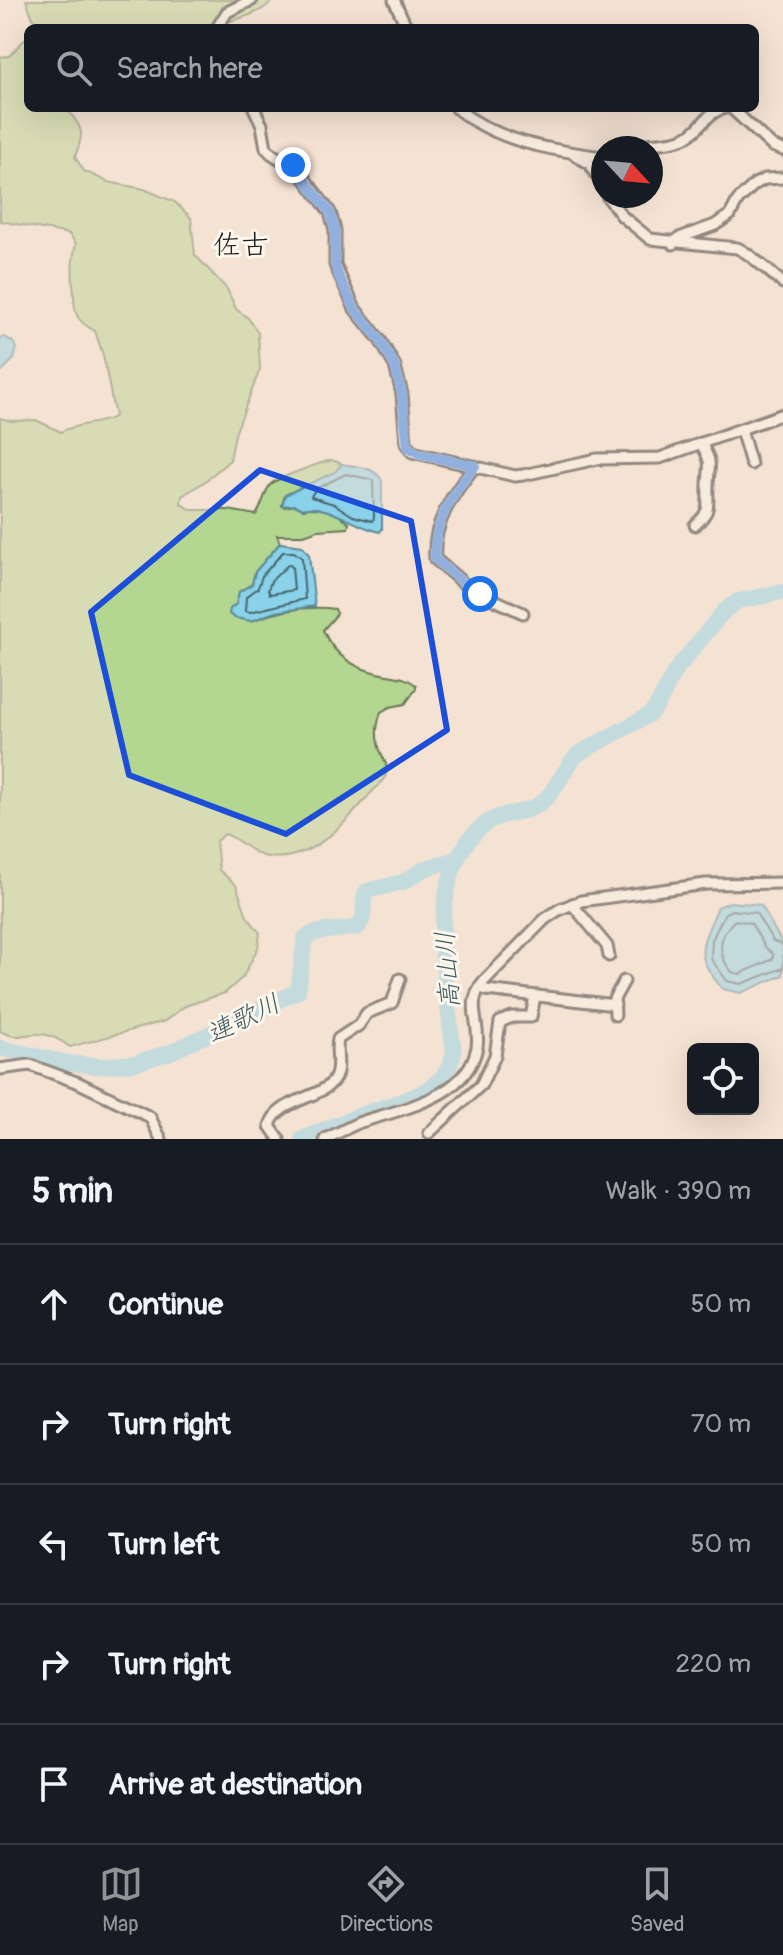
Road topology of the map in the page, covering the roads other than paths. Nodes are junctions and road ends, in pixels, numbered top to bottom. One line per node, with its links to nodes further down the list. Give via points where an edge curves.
1 (252, 0): 3 (street, via 227,12)
2 (394, 0): 4 (street)
3 (220, 24)
4 (405, 24)
5 (256, 112): 22 (street, via 266,148 299,171 330,212 339,277 395,366 408,447)
6 (462, 112): 11 (street, via 488,130)
7 (714, 112): 9 (street, via 683,139)
8 (733, 112): 10 (street)
9 (663, 141)
10 (783, 150)
11 (571, 153): 12 (street); 13 (street)
12 (591, 156)
13 (591, 166)
14 (783, 178): 16 (street, via 755,184 730,215)
15 (616, 208): 16 (street, via 650,239)
16 (673, 244): 17 (street, via 744,251)
17 (783, 283)
18 (783, 414): 19 (street)
19 (741, 430): 20 (street); 21 (street)
20 (701, 443): 22 (street, via 660,458 597,459 523,475); 23 (street, via 712,467 710,498 706,515)
21 (751, 464)
22 (475, 466): 24 (street, via 440,519 435,559 469,588)
23 (695, 525)
24 (523, 613)
25 (783, 883): 26 (street, via 706,884)
26 (572, 904): 27 (street, via 607,946); 30 (street, via 545,919)
27 (609, 956)
28 (400, 979): 35 (street, via 392,1003 367,1013 338,1039 332,1082 272,1119 270,1126)
29 (624, 981): 31 (street, via 614,999 615,1010)
30 (480, 986): 31 (street); 36 (street, via 473,1006 477,1044 464,1073 409,1109)
31 (535, 996): 33 (street, via 531,1017 500,1022 495,1056 481,1085)
32 (0, 1069): 34 (street, via 30,1065 79,1083 150,1117)
33 (429, 1133)
34 (161, 1139)
35 (279, 1139)
36 (325, 1139)

